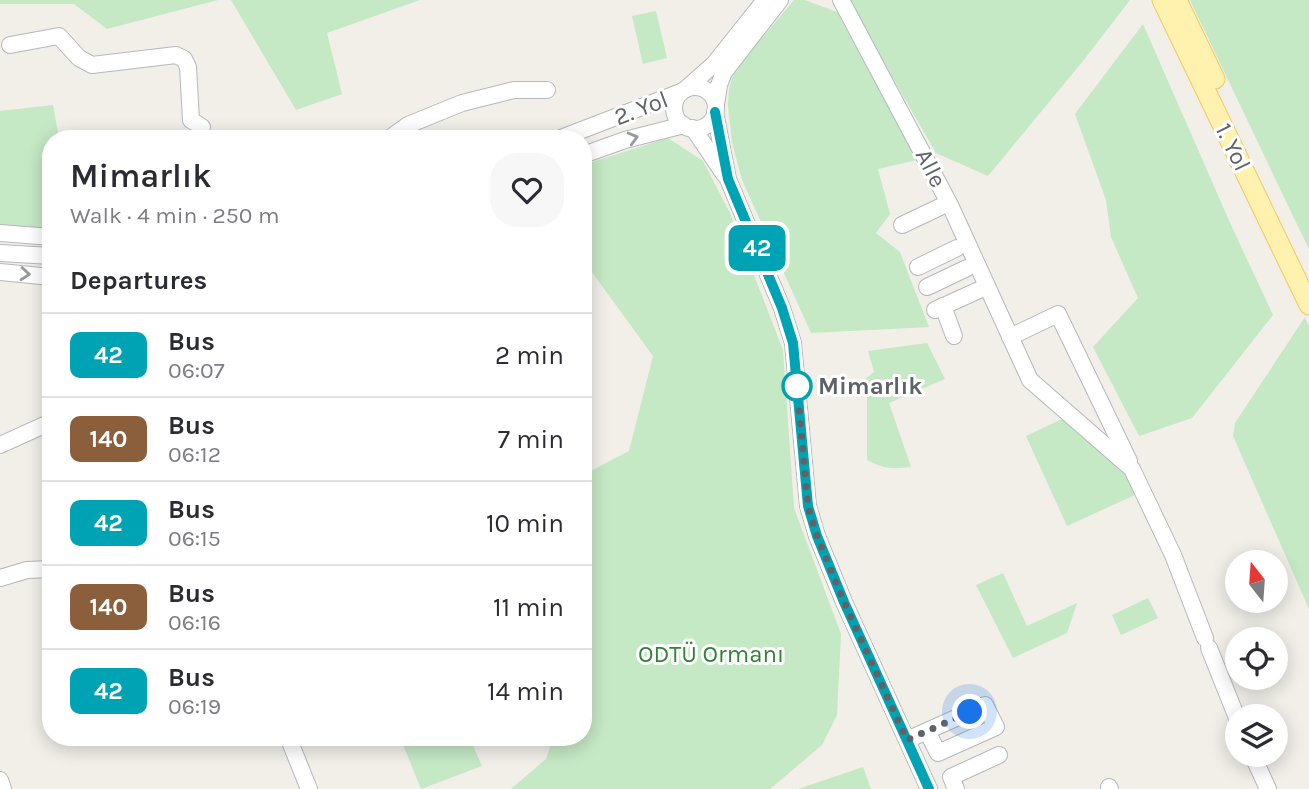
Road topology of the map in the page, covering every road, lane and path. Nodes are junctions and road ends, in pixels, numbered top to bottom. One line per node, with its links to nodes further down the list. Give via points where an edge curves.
1 (765, 0): 8 (street, 2. Yol, via 714,64)
2 (780, 0): 9 (street, via 724,72)
3 (1162, 0): 29 (main road, 1. Yol)
4 (1177, 0): 29 (main road, 1. Yol)
5 (839, 1): 31 (street, Alle, via 950,205)
6 (10, 45): 11 (street, via 59,36 92,65 176,55 188,67 191,120)
7 (547, 90): 12 (street, via 514,90 462,103)
8 (684, 90): 9 (street, 2. Yol, via 705,89 714,98); 10 (street, 2. Yol, via 674,109); 13 (street, 2. Yol)
9 (715, 108): 10 (street, 2. Yol, via 705,126); 15 (street)
10 (688, 126): 14 (street, 2. Yol, one-way to 10); 15 (street)
11 (202, 127)
12 (401, 130)
13 (582, 130)
14 (592, 152)
15 (728, 179): 39 (street, via 793,343 808,506 817,536)
16 (942, 206): 17 (street)
17 (902, 225)
18 (0, 233): 19 (street)
19 (42, 236)
20 (957, 248): 23 (street)
21 (0, 253): 22 (street)
22 (42, 255)
23 (919, 267)
24 (967, 268): 27 (street)
25 (0, 272): 26 (street, one-way to 26)
26 (42, 276)
27 (927, 287)
28 (979, 290): 30 (street, via 939,308)
29 (1308, 292)
30 (954, 336)
31 (1010, 337): 34 (street, Alle, via 1030,380); 34 (street, Alle, via 1058,314)
32 (42, 426): 33 (street)
33 (0, 444)
34 (1131, 465): 37 (street, Alle, via 1173,555)
35 (42, 569): 36 (street)
36 (0, 578)
37 (1231, 704)
38 (927, 731): 39 (street)
39 (907, 740): 46 (street)
40 (292, 746): 45 (street)
41 (999, 755): 47 (street, via 951,777)
42 (1258, 767): 48 (street)
43 (0, 780): 44 (street)
44 (3, 789)
45 (309, 789)
46 (929, 789)
47 (956, 789)
48 (1268, 789)

